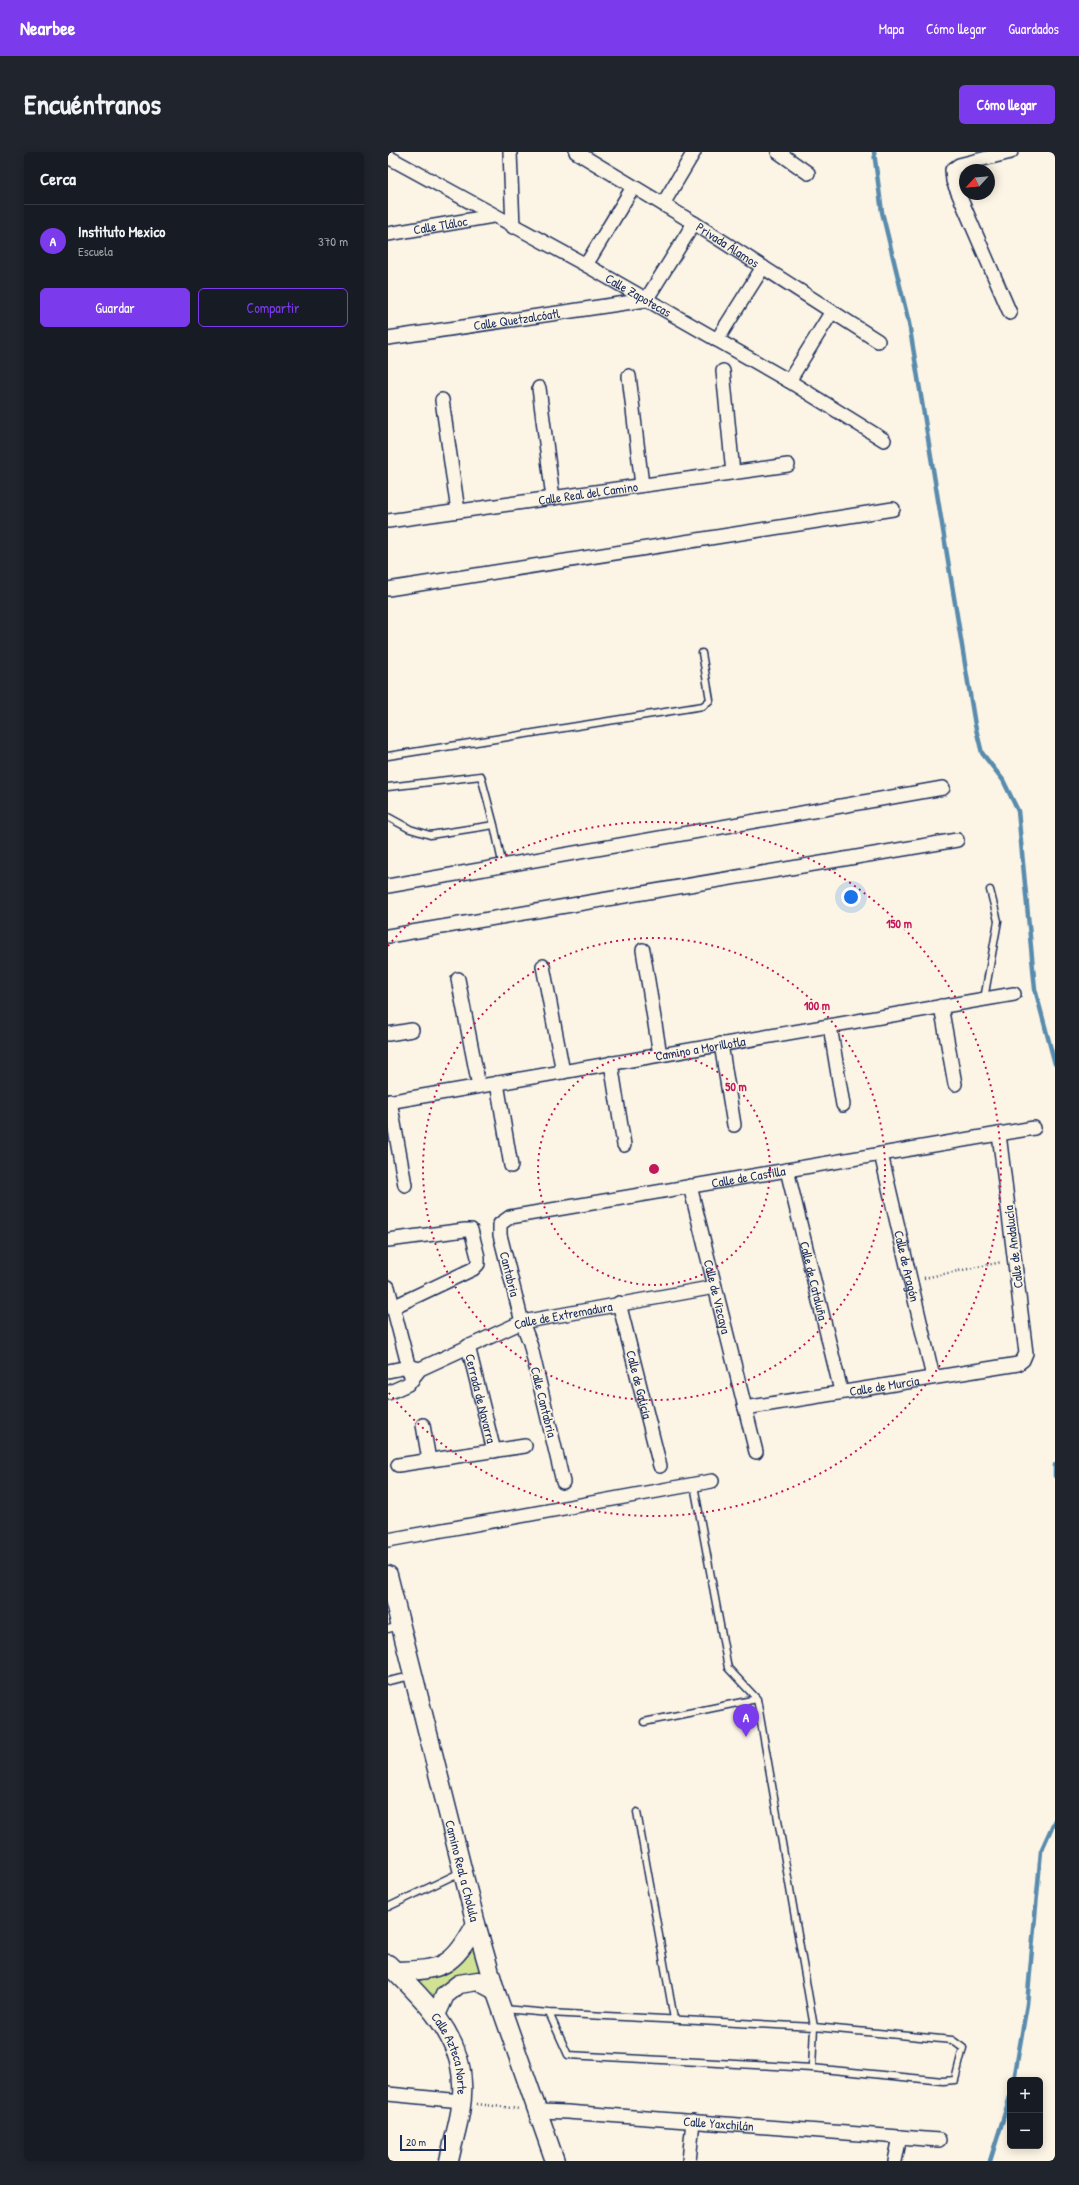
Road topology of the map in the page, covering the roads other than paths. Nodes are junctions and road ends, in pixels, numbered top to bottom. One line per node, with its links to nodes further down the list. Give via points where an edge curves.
1 (510, 152): 12 (street)
2 (576, 152): 8 (street, Privada Álamos)
3 (694, 152): 9 (street)
4 (778, 152): 7 (street)
5 (1011, 152): 18 (street, via 959,165 952,170 953,181)
6 (388, 157): 10 (street, Calle Zapotecas)
7 (808, 173)
8 (633, 187): 9 (street, Privada Álamos); 14 (street)
9 (662, 204): 11 (street, Privada Álamos)
10 (493, 216): 12 (street, Calle Zapotecas); 13 (street, Calle Tláloc)
11 (694, 223): 15 (street, Privada Álamos); 16 (street)
12 (513, 227): 14 (street, Calle Zapotecas)
13 (388, 234)
14 (586, 265): 16 (street, Calle Zapotecas)
15 (763, 267): 17 (street, Privada Álamos); 20 (street)
16 (646, 300): 19 (street, Calle Quetzalcóatl); 20 (street, Calle Zapotecas)
17 (831, 313): 21 (street, Privada Álamos); 24 (street)
18 (1010, 313)
19 (388, 338)
20 (717, 340): 24 (street, Calle Zapotecas)
21 (878, 341)
22 (723, 371): 29 (street)
23 (629, 376): 30 (street)
24 (789, 381): 27 (street, Calle Zapotecas)
25 (539, 388): 31 (street)
26 (442, 400): 33 (street)
27 (884, 440)
28 (788, 465): 29 (street, Calle Real del Camino)
29 (733, 473): 30 (street, Calle Real del Camino)
30 (642, 486): 31 (street, Calle Real del Camino)
31 (553, 498): 33 (street, Calle Real del Camino)
32 (893, 509): 35 (street)
33 (458, 511): 34 (street, Calle Real del Camino)
34 (388, 521)
35 (388, 589)
36 (702, 653): 37 (lane, via 710,700 703,706)
37 (388, 756)
38 (388, 787): 41 (lane, via 481,776)
39 (943, 788): 43 (street)
40 (388, 817): 41 (lane, via 410,829 430,835)
41 (494, 825): 43 (lane)
42 (958, 840): 46 (street)
43 (503, 867): 44 (street)
44 (388, 886)
45 (990, 890): 51 (lane, via 998,921)
46 (388, 936)
47 (643, 950): 57 (street)
48 (543, 966): 59 (street)
49 (458, 979): 62 (street)
50 (1014, 994): 51 (street, Camino a Morillotla)
51 (984, 999): 52 (street, Camino a Morillotla)
52 (941, 1006): 53 (street, Camino a Morillotla); 61 (street)
53 (830, 1026): 56 (street, Camino a Morillotla); 64 (street)
54 (412, 1030): 55 (street)
55 (388, 1034)
56 (720, 1044): 57 (street, Camino a Morillotla); 65 (street)
57 (660, 1055): 58 (street, Camino a Morillotla)
58 (611, 1063): 59 (street, Camino a Morillotla); 68 (street)
59 (563, 1072): 60 (street, Camino a Morillotla)
60 (497, 1083): 62 (street, Camino a Morillotla); 70 (street)
61 (955, 1084)
62 (479, 1086): 63 (street, Camino a Morillotla)
63 (389, 1102): 72 (street)
64 (843, 1105)
65 (734, 1125)
66 (1034, 1128): 67 (street, Calle de Castilla)
67 (999, 1134): 69 (street, Calle de Castilla); 82 (street, Calle de Andalucía, via 1026,1353)
68 (624, 1145)
69 (881, 1154): 71 (street, Calle de Castilla); 86 (street, Calle de Aragón)
70 (511, 1166)
71 (787, 1170): 73 (street, Calle de Castilla); 87 (street, Calle de Cataluña)
72 (404, 1185)
73 (690, 1186): 74 (street, Calle de Castilla, via 510,1217); 77 (street, Calle de Vizcaya)
74 (500, 1224): 80 (street, Cantabria, via 500,1235)
75 (388, 1240): 79 (street, via 471,1230 478,1257 478,1264 473,1269)
76 (388, 1287): 79 (street)
77 (714, 1287): 78 (street, Calle de Extremadura); 89 (street, Calle de Vizcaya)
78 (619, 1303): 80 (street, Calle de Extremadura); 96 (street, Calle de Galicia)
79 (393, 1307): 84 (street)
80 (522, 1322): 81 (street, Calle de Extremadura); 98 (street, Calle Cantabria, via 530,1343)
81 (468, 1346): 84 (street, Calle de Extremadura); 92 (street, Cerrada de Navarra)
82 (1023, 1360): 86 (street, Calle de Murcia, via 1018,1364)
83 (388, 1371): 84 (street, Calle de Extremadura)
84 (413, 1372): 88 (street, Calle de Extremadura, via 408,1384)
85 (388, 1376): 88 (street)
86 (933, 1377): 87 (street, Calle de Murcia)
87 (842, 1391): 89 (street, Calle de Murcia)
88 (390, 1392)
89 (745, 1408): 93 (street, Calle de Vizcaya)
90 (423, 1425): 94 (street)
91 (525, 1446): 92 (street, Cerrada de Navarra)
92 (494, 1451): 94 (street, Cerrada de Navarra)
93 (756, 1452)
94 (429, 1460): 95 (street, Cerrada de Navarra)
95 (398, 1465)
96 (660, 1466)
97 (712, 1481): 99 (street)
98 (563, 1482)
99 (694, 1484): 100 (street); 105 (lane, via 728,1668)
100 (388, 1540)
101 (389, 1582): 102 (main road, Camino Real a Cholula)
102 (394, 1627): 103 (main road, Camino Real a Cholula)
103 (413, 1676): 104 (lane); 108 (main road, Camino Real a Cholula)
104 (388, 1681)
105 (757, 1699): 106 (lane); 117 (lane)
106 (644, 1722)
107 (637, 1812): 116 (lane)
108 (463, 1871): 109 (lane); 110 (main road, Camino Real a Cholula)
109 (388, 1907)
110 (476, 1924): 111 (main road, via 462,1950 449,1962 432,1969); 112 (main road, Camino Real a Cholula)
111 (392, 1968): 115 (main road, Calle Azteca Norte)
112 (496, 1990): 113 (main road, Camino Real a Cholula); 115 (main road, via 478,1981 459,1984 444,1995)
113 (502, 2008): 114 (lane); 121 (main road, Camino Real a Cholula)
114 (549, 2013): 116 (lane); 118 (lane, via 568,2055)
115 (436, 2015): 120 (main road, Calle Azteca Norte, via 451,2039 458,2057 463,2084)
116 (674, 2019): 117 (lane)
117 (814, 2027): 118 (lane); 118 (lane, via 952,2040 963,2048 955,2080 943,2082)
118 (812, 2068)
119 (388, 2094): 120 (street)
120 (461, 2102): 125 (main road, Calle Azteca Norte)
121 (538, 2111): 122 (street, Calle Yaxchilán); 126 (main road, Camino Real a Cholula)
122 (693, 2121): 123 (street, Calle Yaxchilán); 127 (street)
123 (900, 2137): 124 (street, Calle Yaxchilán); 128 (street)
124 (939, 2140)
125 (449, 2161)
126 (556, 2161)
127 (688, 2161)
128 (895, 2161)

